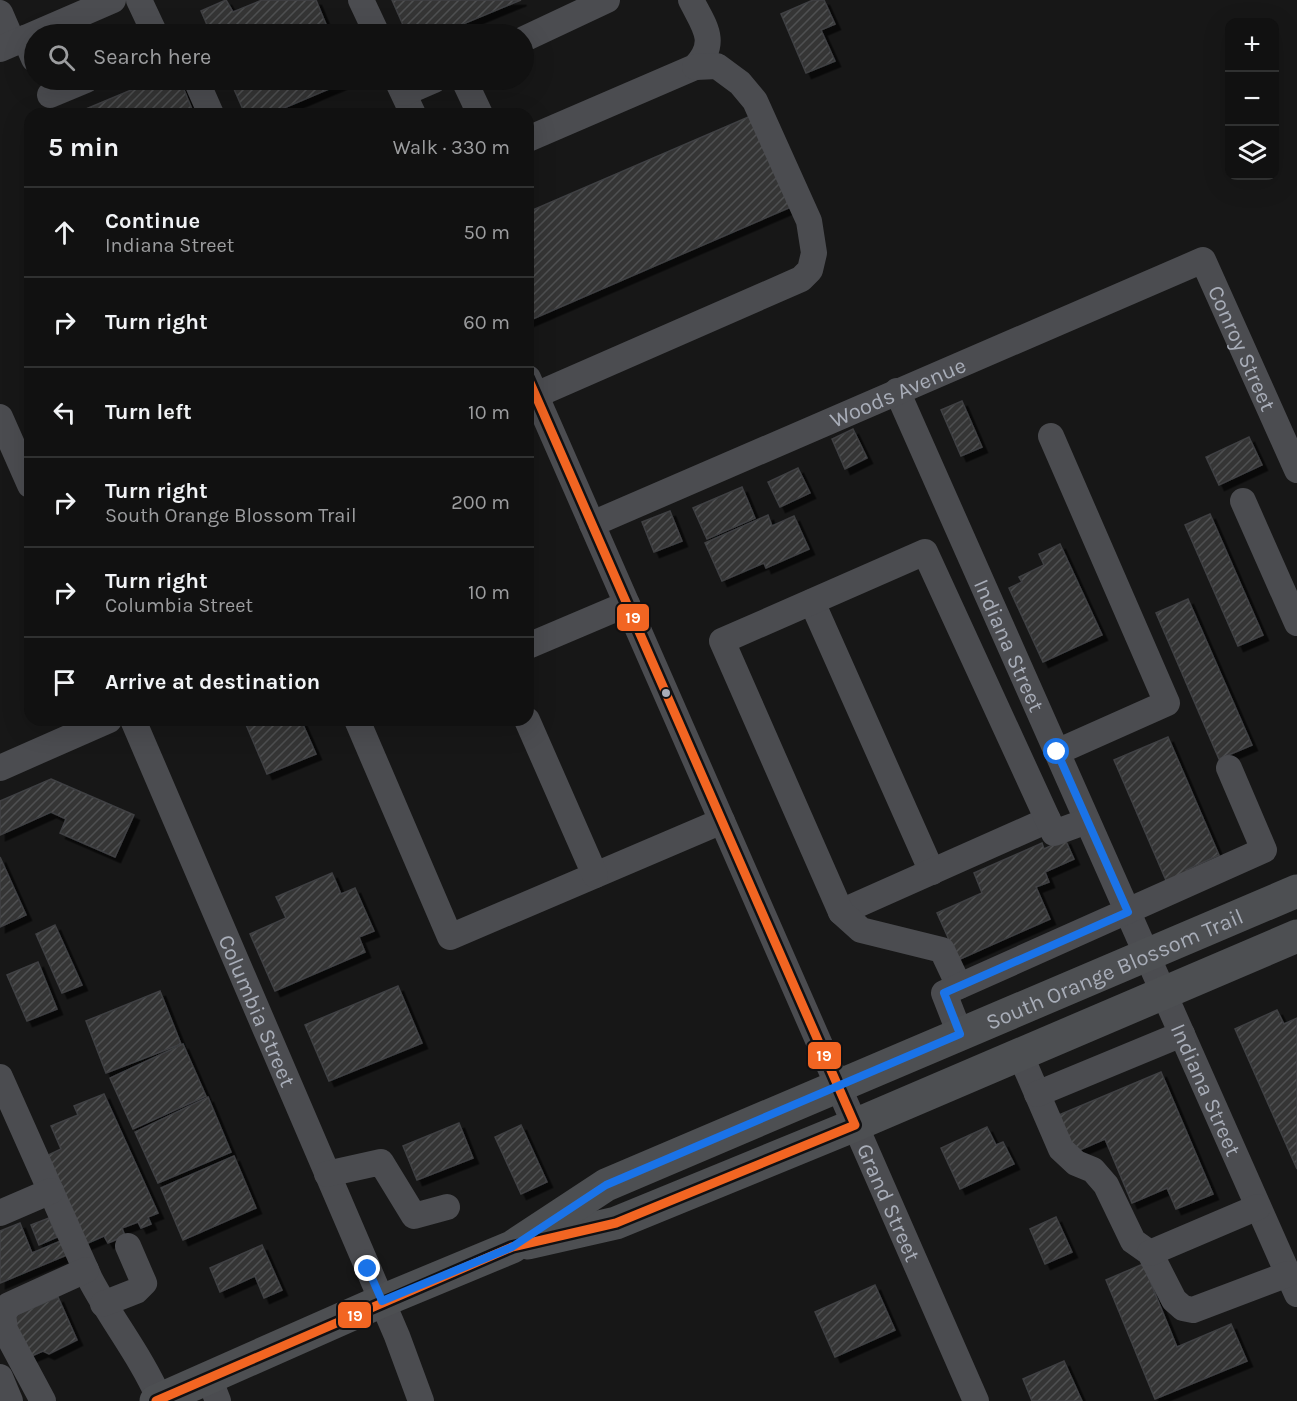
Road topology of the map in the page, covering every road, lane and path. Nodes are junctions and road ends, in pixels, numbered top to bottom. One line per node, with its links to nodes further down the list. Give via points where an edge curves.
1 (113, 0): 7 (street)
2 (139, 0): 8 (street)
3 (361, 0): 9 (street)
4 (607, 0): 10 (street)
5 (692, 0): 12 (street, via 709,45)
6 (0, 13): 11 (street)
7 (64, 24)
8 (150, 24)
9 (372, 24)
10 (534, 34)
11 (18, 47)
12 (695, 67): 17 (street); 19 (street, via 717,66 740,83 755,101 809,221 814,253 810,270 801,279)
13 (200, 90): 15 (street)
14 (469, 90): 16 (street)
15 (208, 108)
16 (477, 108)
17 (534, 136)
18 (1203, 260): 20 (street, Woods Avenue); 24 (street, Conroy Street)
19 (534, 390)
20 (897, 391): 27 (street, Woods Avenue); 36 (street, Indiana Street)
21 (534, 401): 27 (street, Grand Street)
22 (0, 417): 25 (street)
23 (1051, 436): 36 (street, via 1167,703)
24 (1297, 470)
25 (24, 471)
26 (1243, 501): 30 (street)
27 (592, 524): 29 (street, Grand Street)
28 (812, 602): 39 (street, via 925,552); 42 (street); 45 (street, via 722,641)
29 (627, 604): 31 (street); 40 (street, Grand Street)
30 (1297, 623)
31 (534, 643)
32 (95, 726): 37 (street)
33 (136, 726): 58 (street, Columbia Street)
34 (360, 726): 43 (street, via 450,937)
35 (530, 726): 43 (street)
36 (1057, 752): 41 (street, Indiana Street)
37 (0, 768)
38 (1229, 768): 46 (street, via 1264,850)
39 (1048, 820): 41 (street, via 1054,833); 42 (street)
40 (722, 821): 43 (street); 55 (street, Grand Street)
41 (1087, 821): 46 (street, Indiana Street)
42 (932, 872): 45 (street)
43 (595, 875)
44 (1297, 891): 48 (main road, South Orange Blossom Trail)
45 (841, 912): 49 (street, via 861,930 942,950)
46 (1128, 912): 48 (street, Indiana Street); 49 (street)
47 (1297, 936): 50 (main road, South Orange Blossom Trail)
48 (1146, 953): 50 (street, Indiana Street); 51 (main road, South Orange Blossom Trail)
49 (959, 986): 51 (street, via 944,993)
50 (1163, 992): 52 (street, Indiana Street); 53 (main road, South Orange Blossom Trail)
51 (960, 1034): 55 (main road, South Orange Blossom Trail)
52 (1182, 1034): 56 (street); 61 (street, Indiana Street)
53 (1020, 1054): 56 (street); 57 (main road, South Orange Blossom Trail)
54 (0, 1077): 59 (street)
55 (839, 1086): 57 (street, Grand Street); 64 (main road, South Orange Blossom Trail, via 606,1185)
56 (1037, 1094): 65 (street, via 1061,1149 1076,1163 1093,1170 1106,1185 1133,1241)
57 (855, 1125): 64 (main road, South Orange Blossom Trail, via 616,1223); 74 (street, Grand Street)
58 (327, 1174): 60 (street, via 381,1162 414,1216); 68 (street, Columbia Street)
59 (51, 1191): 62 (street); 66 (street)
60 (447, 1207)
61 (1258, 1207): 65 (street); 67 (street, Indiana Street)
62 (0, 1212)
63 (128, 1246): 69 (street, via 144,1283)
64 (512, 1247): 68 (main road, South Orange Blossom Trail)
65 (1150, 1253): 67 (street, via 1174,1300 1183,1308 1193,1310)
66 (86, 1270): 69 (street); 72 (street, via 9,1305 3,1314 5,1330)
67 (1292, 1284)
68 (382, 1301): 70 (main road, South Orange Blossom Trail); 73 (street, Columbia Street)
69 (103, 1304): 71 (street, via 146,1367)
70 (214, 1389): 71 (main road, South Orange Blossom Trail)
71 (158, 1400)
72 (43, 1401)
73 (421, 1401)
74 (976, 1401)

